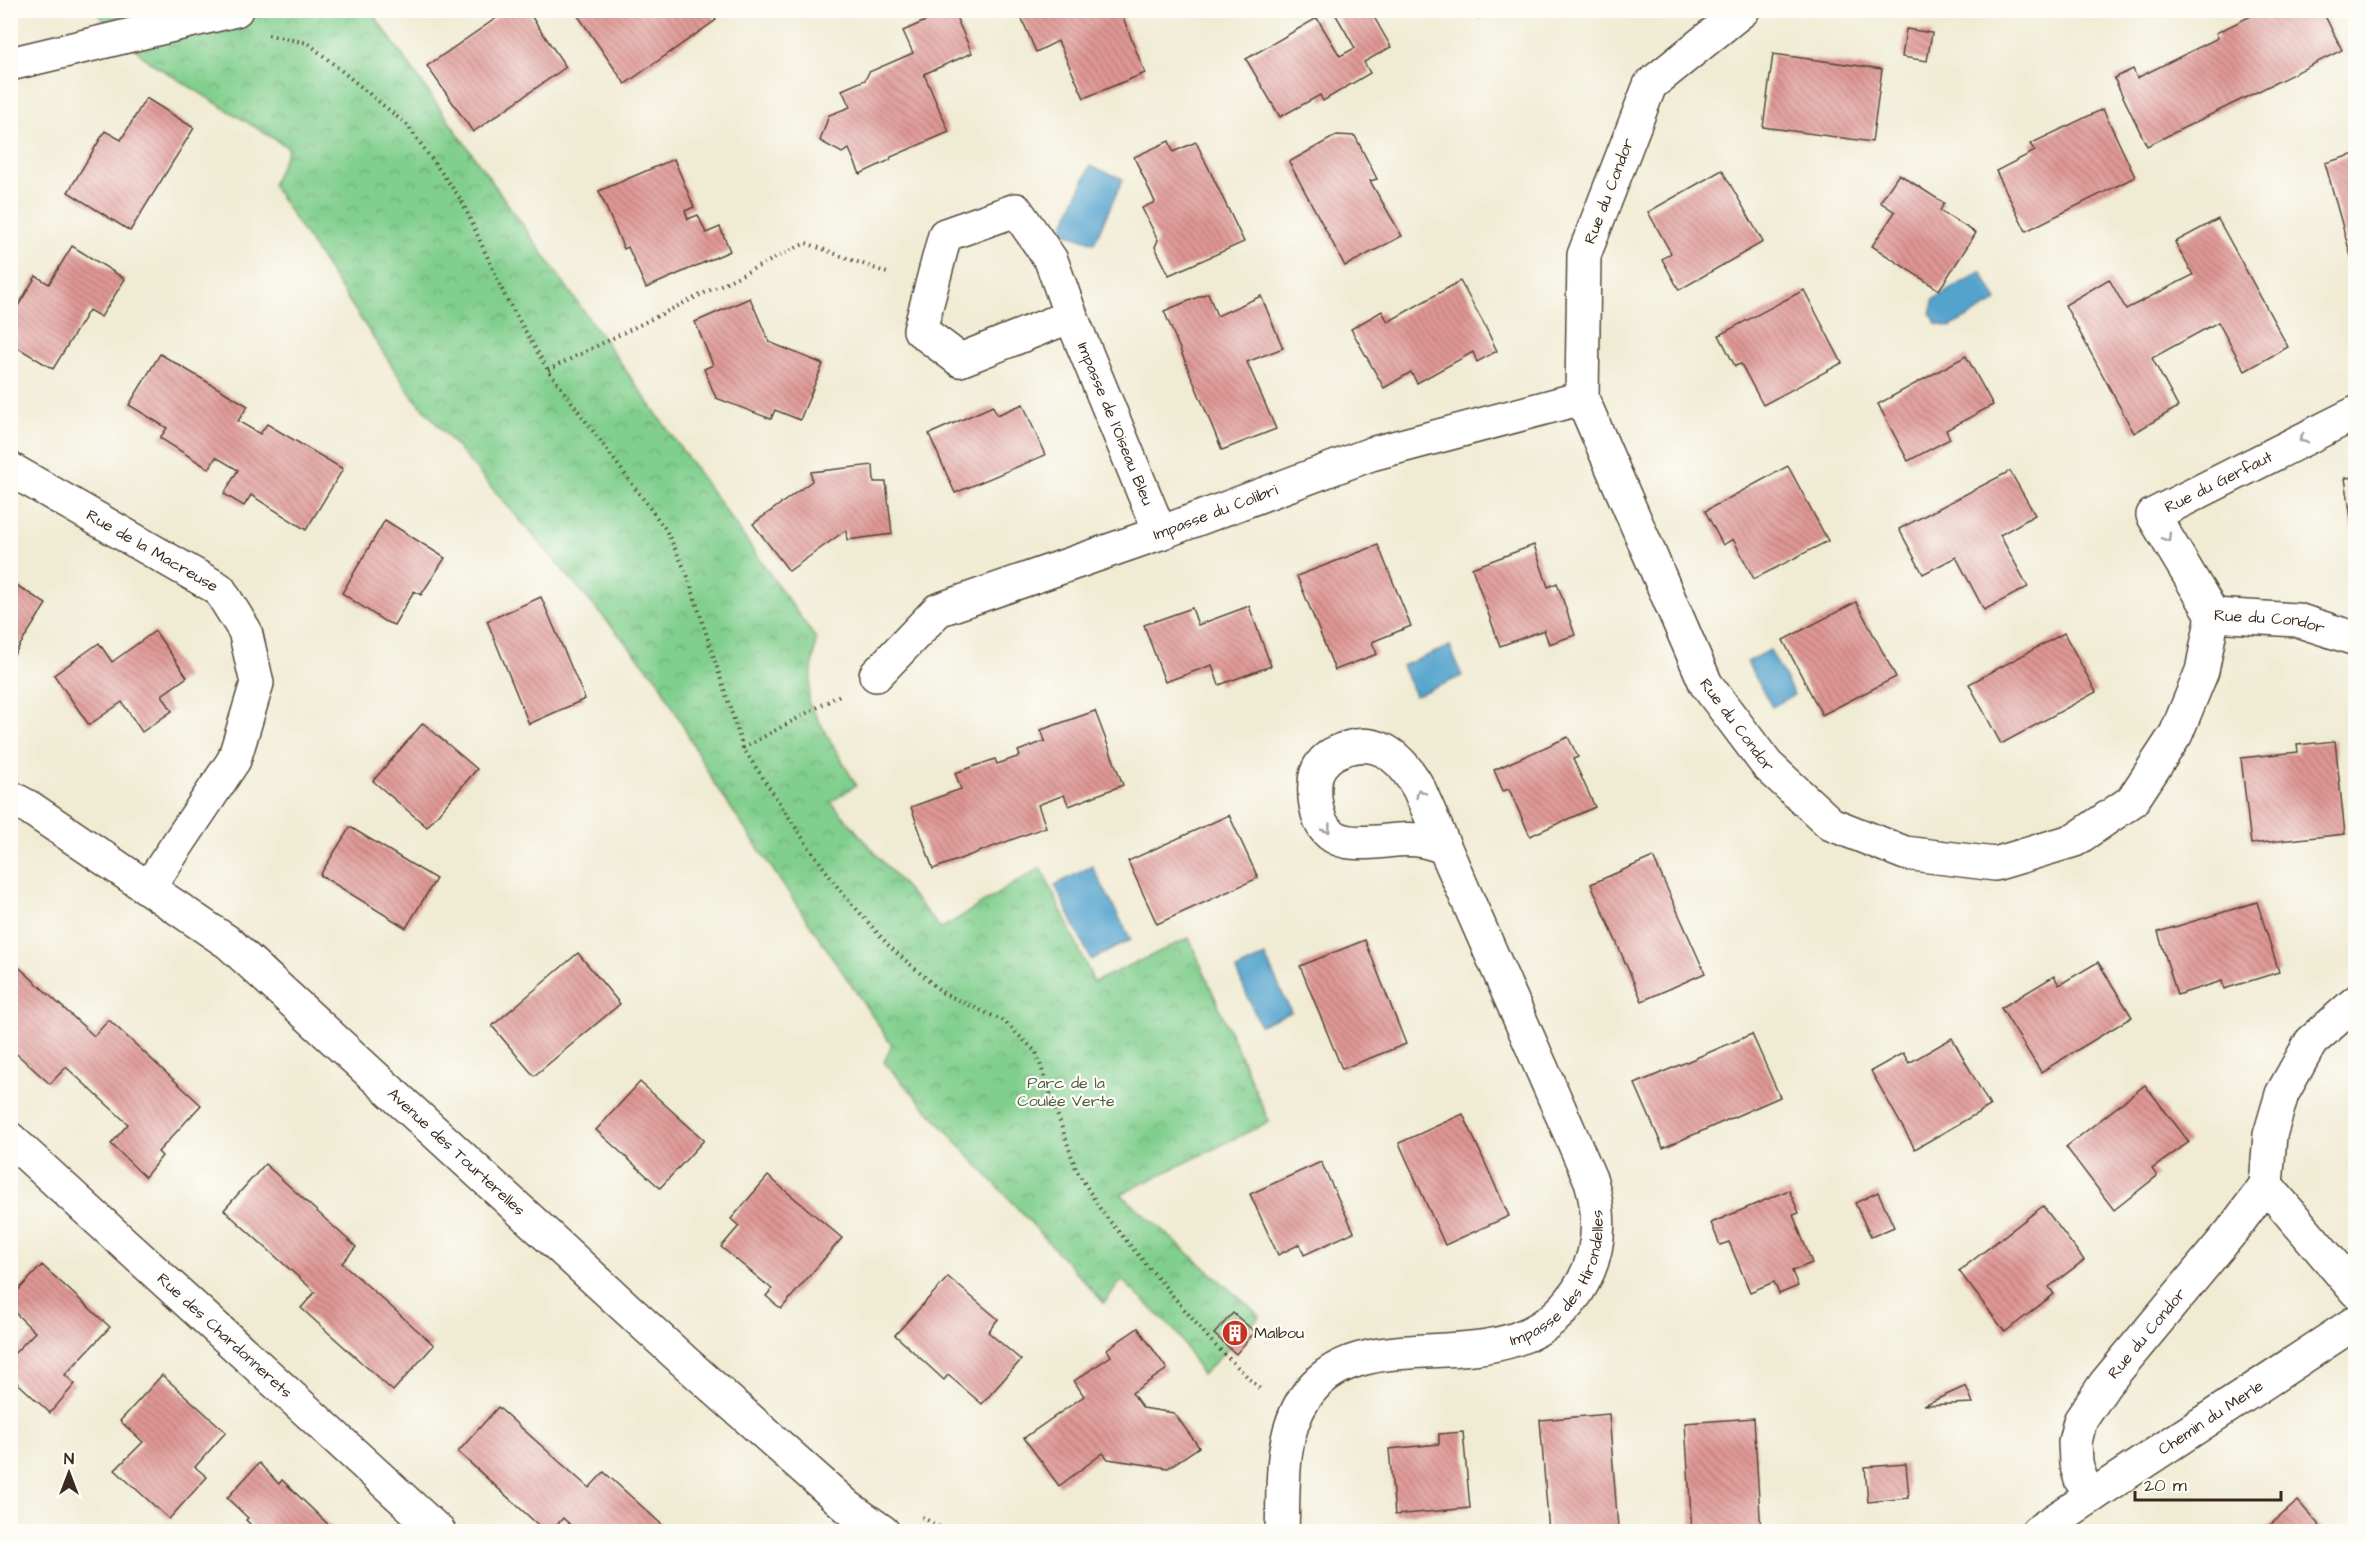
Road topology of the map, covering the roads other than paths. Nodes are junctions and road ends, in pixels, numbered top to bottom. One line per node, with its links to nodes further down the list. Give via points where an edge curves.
1 (236, 10): 3 (street)
2 (1743, 10): 5 (street, Rue du Condor, via 1650,85 1584,255)
3 (10, 64)
4 (1071, 316): 4 (street, Impasse de l'Oiseau Bleu, via 1051,260 1016,210 945,235 920,330 960,360); 8 (street, Impasse de l'Oiseau Bleu)
5 (1582, 398): 8 (street, Impasse du Colibri, via 1371,454); 9 (street, Rue du Condor, via 1706,684 1767,765 1831,824 1905,853 1995,864 2075,840 2132,801 2176,734 2202,671)
6 (2355, 413): 9 (street, Rue du Gerfaut, one-way to 9, via 2153,515)
7 (10, 469): 14 (street, Rue de la Macreuse, via 219,589 245,631 257,683 234,760)
8 (1160, 533): 11 (street, Impasse du Colibri, via 938,610)
9 (2213, 615): 10 (street, Rue du Condor, via 2297,620)
10 (2355, 639)
11 (876, 675)
12 (10, 797): 14 (street, Avenue des Tourterelles)
13 (1443, 847): 23 (street, Impasse des Hirondelles, via 1591,1181 1598,1236 1587,1276 1576,1295 1564,1310 1527,1336 1478,1348 1392,1353 1360,1359 1335,1369 1317,1383 1293,1419 1286,1447)
14 (149, 887): 22 (street, Avenue des Tourterelles, via 229,943 694,1369 849,1508)
15 (2355, 1002): 17 (street, via 2311,1042 2282,1094 2270,1135)
16 (10, 1139): 21 (street, Rue des Chardonnerets)
17 (2266, 1185): 18 (street); 20 (street, Rue du Condor, via 2232,1232 2105,1384 2080,1421 2076,1463)
18 (2355, 1291)
19 (2355, 1322): 20 (street, Chemin du Merle)
20 (2092, 1496): 24 (street, Chemin du Merle)
21 (439, 1532)
22 (883, 1532)
23 (1282, 1532)
24 (2037, 1532)

